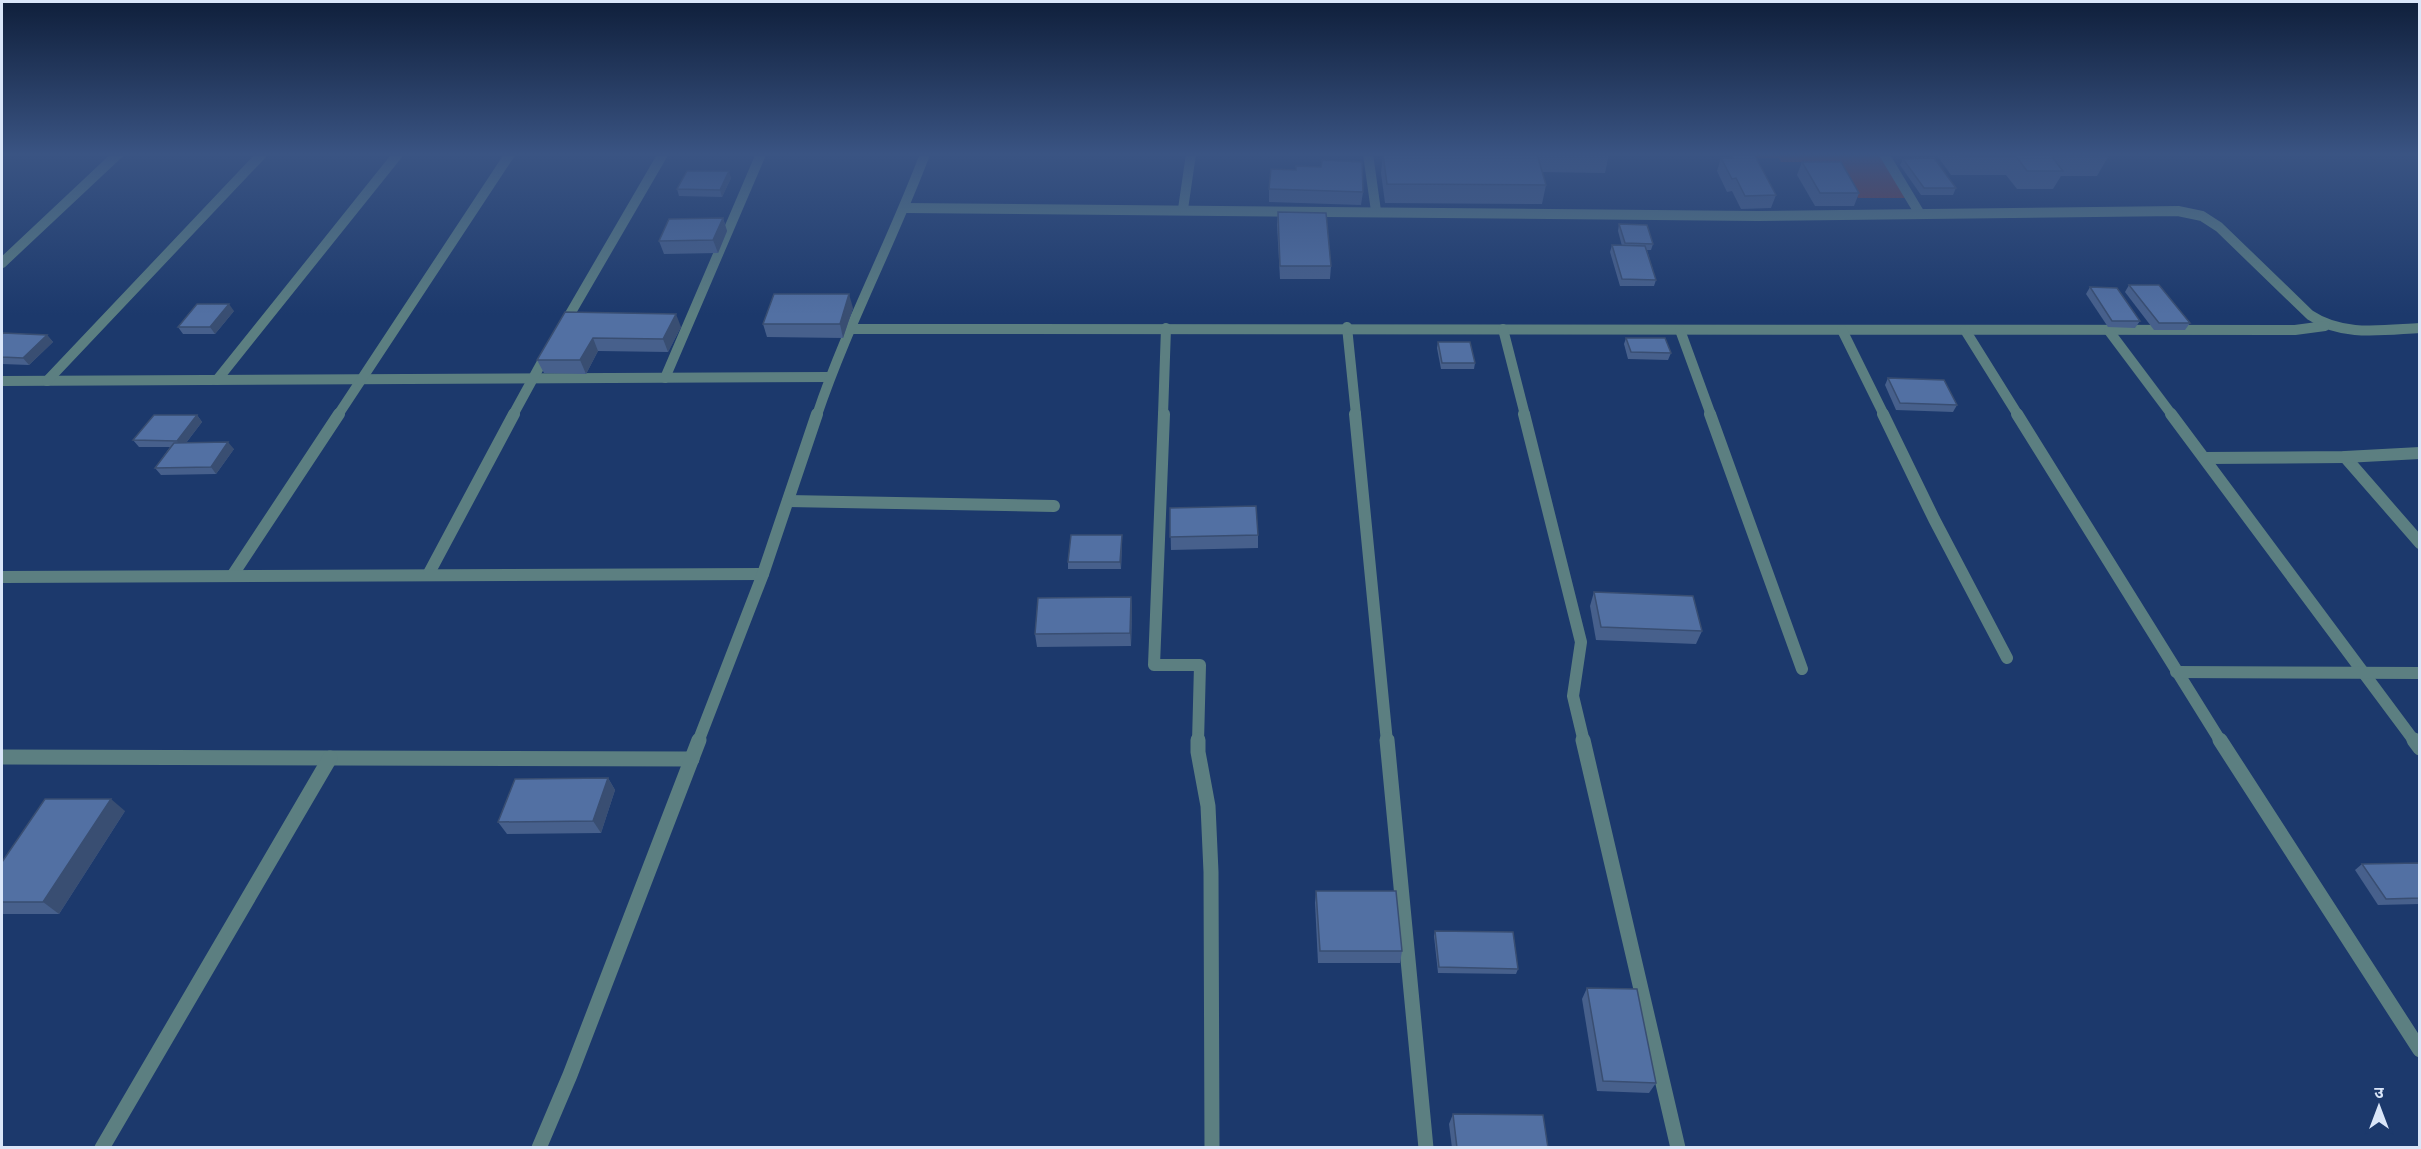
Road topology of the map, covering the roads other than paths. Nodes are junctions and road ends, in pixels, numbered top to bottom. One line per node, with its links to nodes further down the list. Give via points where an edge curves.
1 (61, 208): 13 (street)
2 (211, 208): 30 (street)
3 (355, 208): 28 (street)
4 (475, 208): 27 (street)
5 (632, 208): 25 (street)
6 (738, 208): 26 (street)
7 (905, 208): 10 (street); 18 (street)
8 (1376, 208): 11 (street)
9 (1916, 208): 12 (street)
10 (1183, 209): 11 (street)
11 (1376, 211): 12 (street)
12 (1920, 214): 14 (street, via 2178,211 2202,216 2220,227)
13 (2, 263)
14 (2325, 326): 17 (street, via 2344,330); 23 (street)
15 (1347, 327): 16 (street); 19 (street); 54 (street)
16 (1167, 328): 18 (street); 53 (street, via 1154,665 1200,665 1198,752 1208,806 1211,884)
17 (2420, 328)
18 (853, 329): 24 (street)
19 (1503, 329): 20 (street); 55 (street, via 1581,642 1574,696)
20 (1680, 330): 21 (street); 42 (street)
21 (1842, 330): 22 (street); 41 (street)
22 (1965, 330): 23 (street); 43 (street)
23 (2109, 331): 33 (street)
24 (830, 377): 26 (street); 34 (street)
25 (533, 378): 26 (street); 27 (street); 38 (street)
26 (665, 378)
27 (363, 379): 28 (street); 39 (street)
28 (217, 380): 30 (street)
29 (2, 381): 30 (street)
30 (47, 381)
31 (2420, 453): 32 (street)
32 (2345, 457): 33 (street); 36 (street)
33 (2205, 458): 44 (street)
34 (789, 501): 35 (street); 37 (street)
35 (1054, 506)
36 (2420, 543)
37 (763, 574): 38 (street); 49 (street)
38 (428, 575): 39 (street)
39 (232, 576): 40 (street)
40 (2, 577)
41 (2007, 658)
42 (1802, 669)
43 (2176, 672): 44 (street); 50 (street)
44 (2364, 672): 45 (street); 46 (street)
45 (2420, 673)
46 (2420, 748)
47 (2, 757): 48 (street)
48 (330, 758): 49 (street); 51 (street)
49 (692, 759): 52 (street)
50 (2420, 1050)
51 (102, 1148)
52 (539, 1148)
53 (1212, 1148)
54 (1426, 1148)
55 (1678, 1148)

